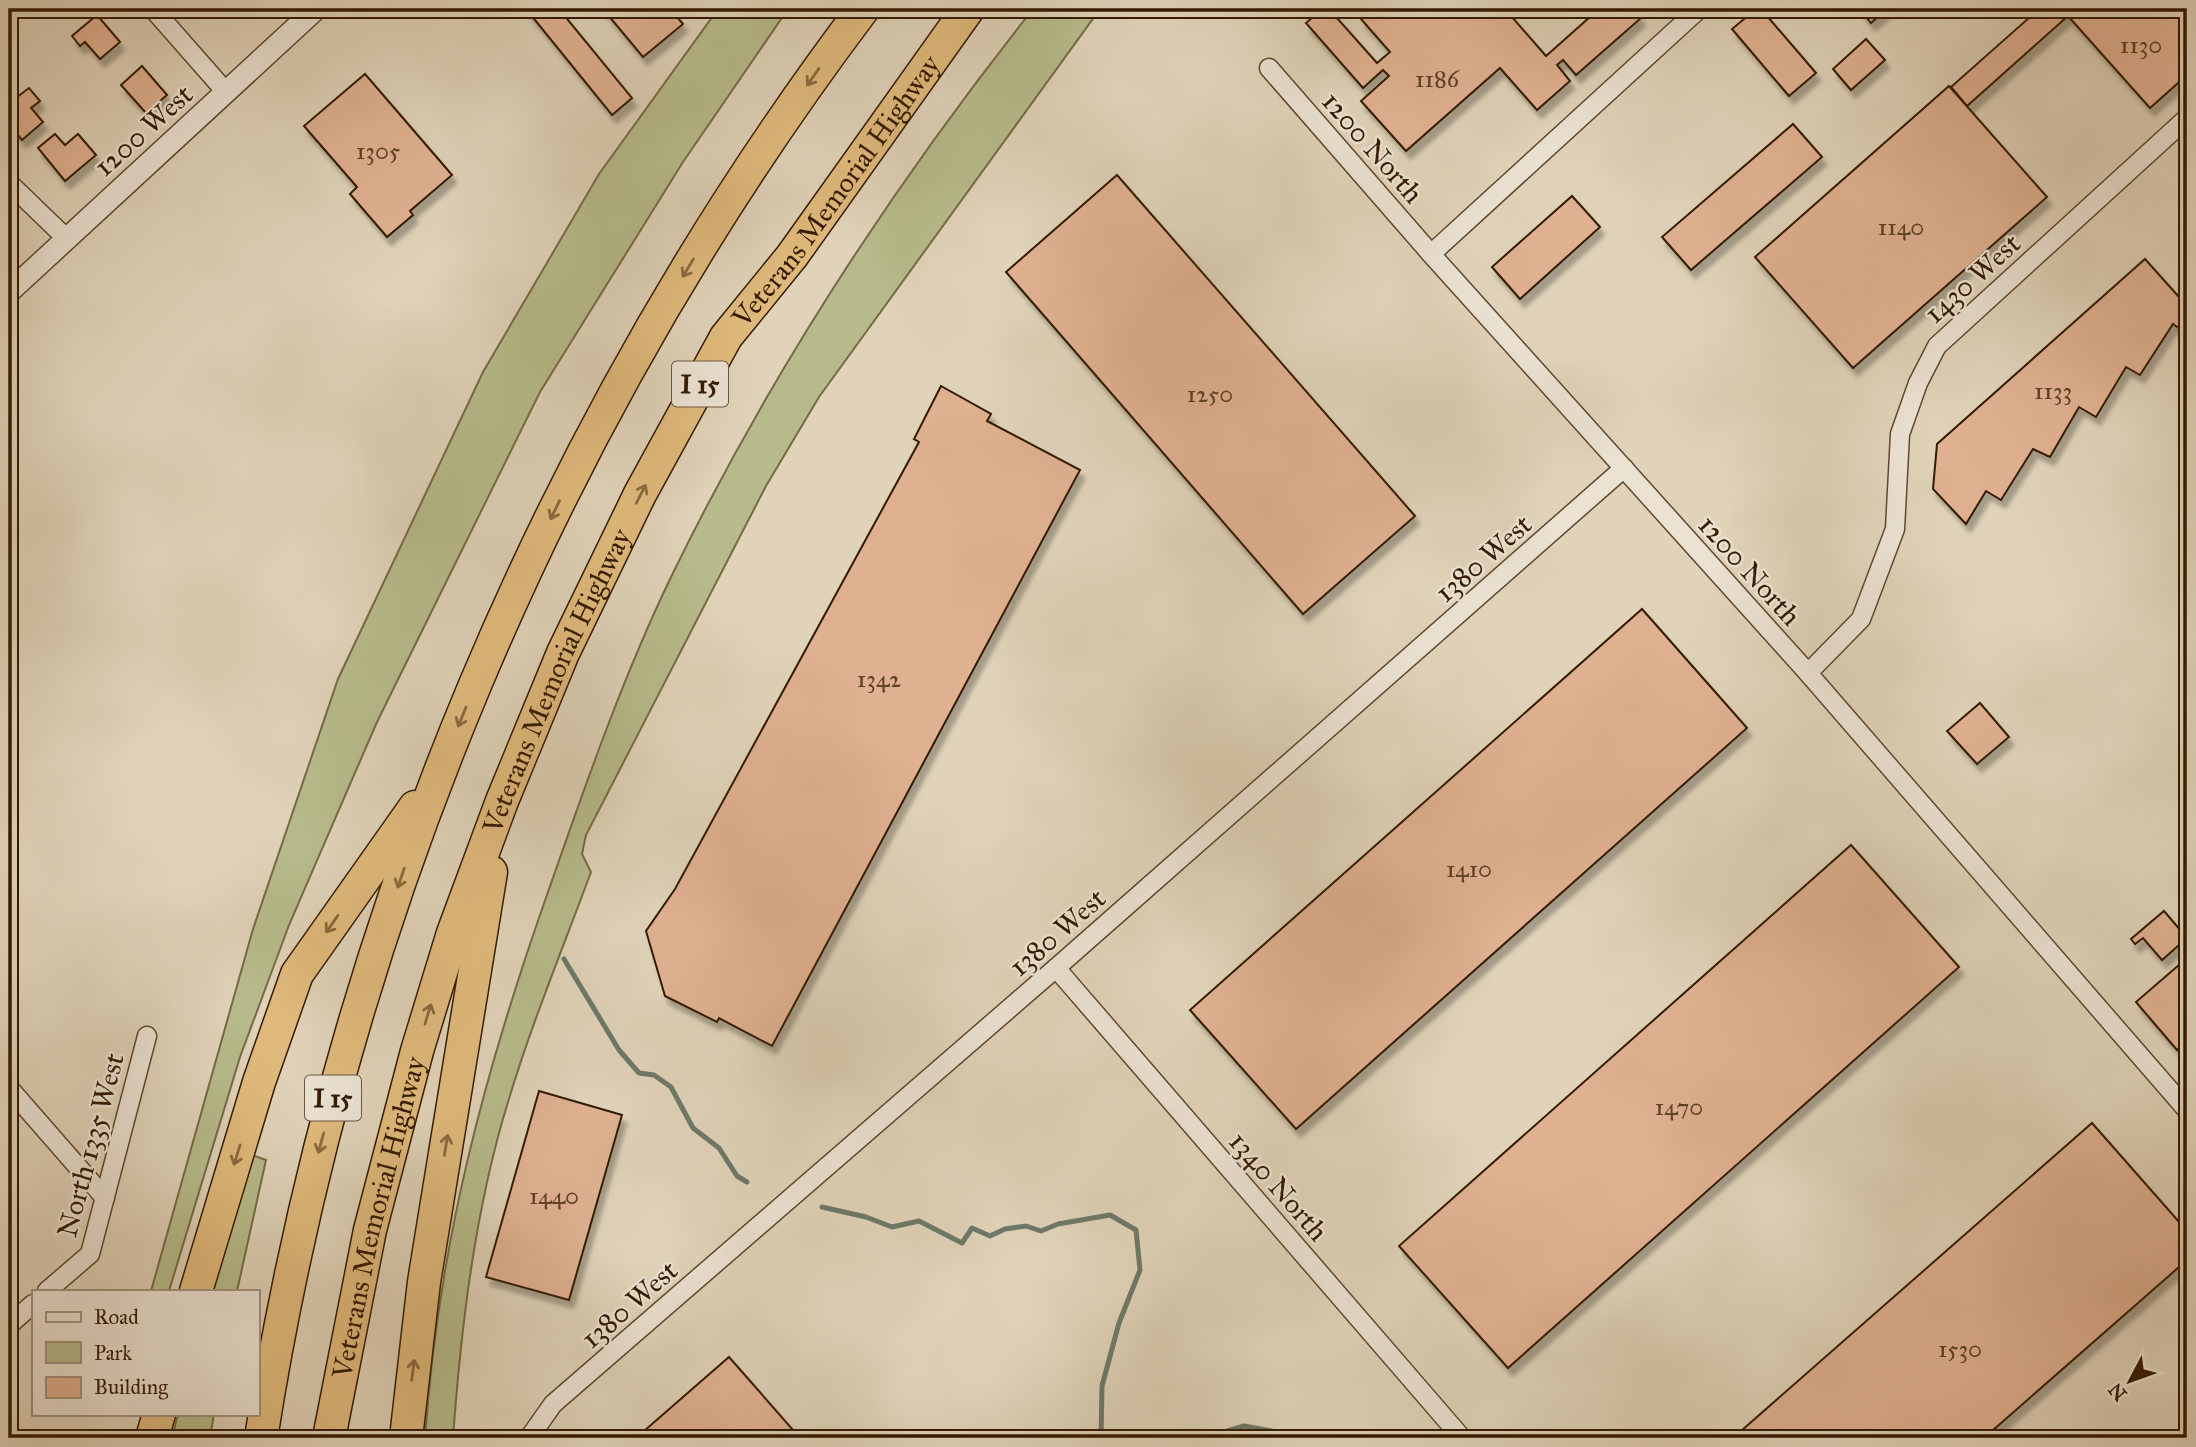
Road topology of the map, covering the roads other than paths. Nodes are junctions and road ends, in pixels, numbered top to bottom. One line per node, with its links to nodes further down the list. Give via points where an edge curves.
1 (153, 9): 7 (street)
2 (316, 9): 7 (street, 1200 West)
3 (863, 9): 15 (highway, I 15, one-way to 15, via 734,195 629,369 519,585)
4 (968, 9): 16 (highway, Veterans Memorial Highway / I 15, one-way to 4, via 604,566 726,337 792,256)
5 (1692, 11): 11 (street)
6 (1269, 68): 11 (street, 1200 North)
7 (226, 92): 10 (street, 1200 West)
8 (2187, 118): 14 (street, 1430 West, via 1937,346 1900,434 1895,529 1861,619)
9 (9, 183): 10 (street)
10 (66, 238): 12 (street, 1200 West)
11 (1431, 254): 13 (street, 1200 North)
12 (9, 292)
13 (1624, 468): 14 (street, 1200 North); 17 (street, 1380 West)
14 (1808, 673): 20 (street, 1200 North)
15 (442, 768): 23 (highway, one-way to 23, via 297,974); 28 (highway, I 15, one-way to 28, via 370,973 330,1109 283,1313)
16 (502, 801): 29 (highway, Veterans Memorial Highway / I 15, one-way to 16, via 370,1230 416,1051); 30 (highway, one-way to 16, via 424,1282)
17 (1056, 968): 31 (street, 1380 West, via 553,1404); 32 (street, 1340 North)
18 (147, 1036): 21 (street, North 1335 West)
19 (9, 1088): 21 (street)
20 (2187, 1110)
21 (104, 1198): 22 (street, North 1335 West, via 90,1254)
22 (48, 1290)
23 (196, 1290)
24 (32, 1305): 25 (street)
25 (9, 1325)
26 (158, 1416): 27 (highway)
27 (152, 1438)
28 (261, 1438)
29 (329, 1438)
30 (406, 1438)
31 (529, 1438)
32 (1462, 1438)

